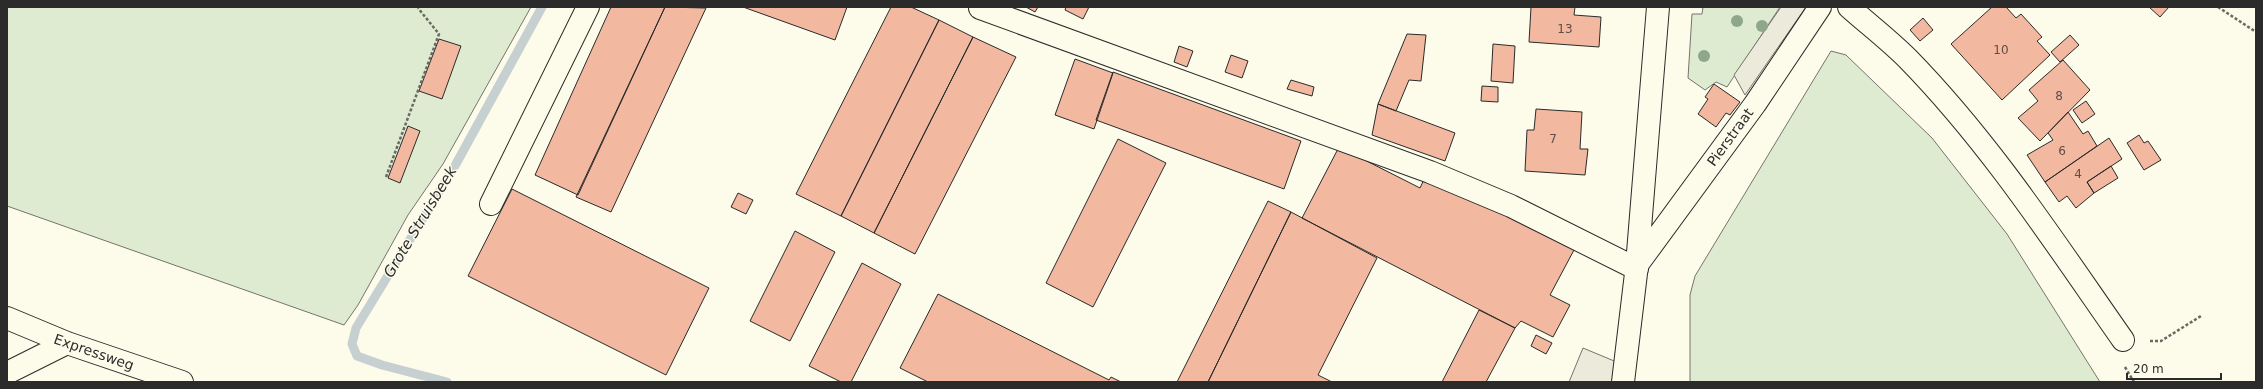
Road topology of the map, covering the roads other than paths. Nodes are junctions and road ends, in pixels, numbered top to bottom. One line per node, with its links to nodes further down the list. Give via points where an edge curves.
1 (588, 7): 6 (main road)
2 (1658, 7): 7 (main road, Pierstraat)
3 (1820, 7): 7 (main road, Pierstraat, via 1755,104)
4 (1849, 7): 9 (main road, via 1907,58 1970,128 2025,200)
5 (980, 8): 7 (main road, via 1430,172 1511,206)
6 (491, 204)
7 (1637, 267): 13 (main road, Pierstraat)
8 (7, 318): 10 (main road, Expressweg)
9 (2123, 340)
10 (67, 343): 11 (main road); 12 (main road, Expressweg)
11 (7, 373)
12 (182, 382)
13 (1623, 382)

